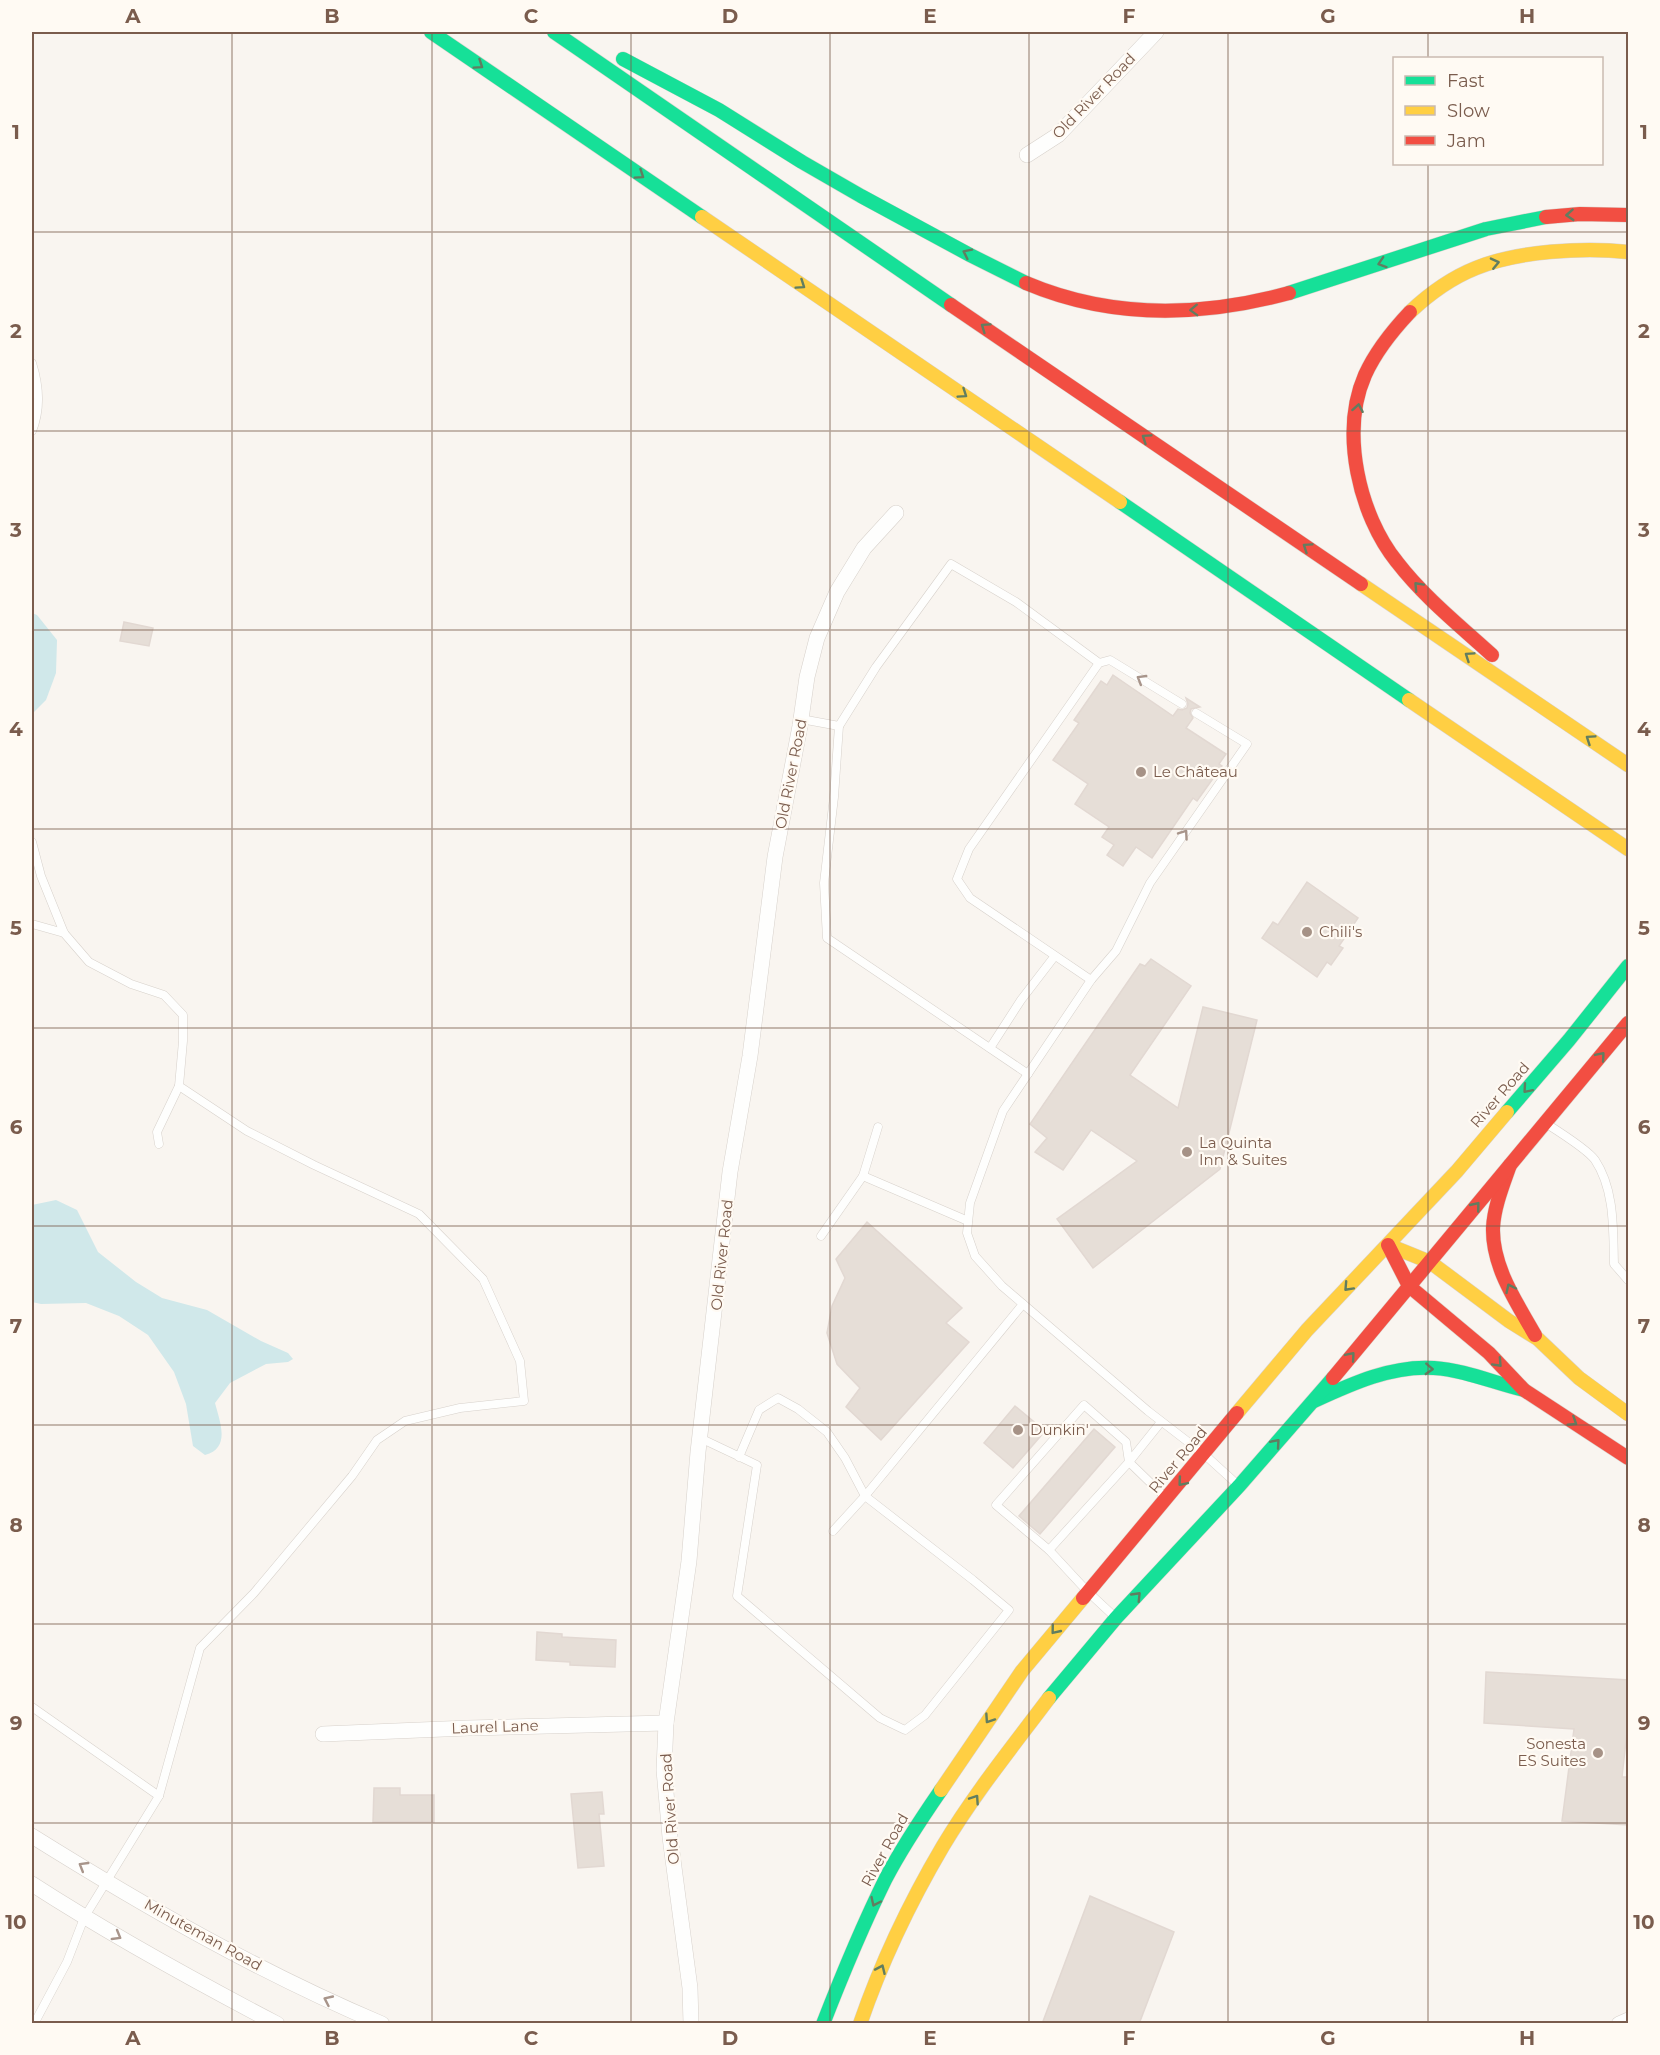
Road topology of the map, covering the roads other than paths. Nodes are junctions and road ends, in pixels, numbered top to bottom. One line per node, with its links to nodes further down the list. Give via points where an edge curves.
1 (431, 32): 19 (main road, one-way to 19)
2 (554, 32): 14 (main road, one-way to 2)
3 (570, 32): 6 (main road, one-way to 3, via 1549,216 1487,227 1255,303 1199,310 1106,306 1057,295 956,248 718,110)
4 (1156, 32): 5 (street, Old River Road, via 1058,135)
5 (1027, 155)
6 (1629, 215)
7 (1629, 252): 14 (main road, one-way to 7, via 1421,590 1394,559 1373,525 1361,488 1355,450 1356,414 1364,376 1384,343 1414,308 1442,286 1477,267 1520,257 1570,249)
8 (32, 363): 9 (lane, via 37,378 38,417)
9 (32, 431)
10 (896, 513): 15 (street, Old River Road, via 864,548 837,592 817,638)
11 (1099, 663): 12 (lane, one-way to 11, via 1110,660); 16 (lane, via 1016,602 951,564 876,667); 22 (lane, via 969,849 957,879 970,898)
12 (1182, 704)
13 (1196, 713): 24 (lane, one-way to 13, via 1116,951 1150,883 1247,744)
14 (1552, 713): 17 (main road, one-way to 14)
15 (801, 719): 16 (lane); 46 (street, Old River Road, via 775,856 750,1056 730,1172)
16 (839, 726): 26 (lane, via 824,883 827,938)
17 (1629, 765)
18 (32, 842): 21 (lane)
19 (1629, 849)
20 (32, 924): 21 (lane)
21 (64, 933): 28 (lane, via 89,962 131,984 164,995 183,1015)
22 (1054, 957): 24 (lane); 26 (lane)
23 (1629, 966): 36 (main road, River Road, one-way to 36, via 1457,1171)
24 (1091, 980): 27 (lane)
25 (1629, 1023): 29 (main road, one-way to 25)
26 (990, 1048): 27 (lane)
27 (1028, 1074): 34 (lane, via 1004,1111 970,1203)
28 (179, 1086): 31 (lane, via 157,1132); 61 (lane, via 247,1131 419,1214 483,1280 520,1361 524,1401 460,1408 405,1421 377,1440 352,1476 254,1593 200,1648)
29 (1546, 1123): 32 (main road); 38 (lane, via 1594,1159 1606,1185 1613,1221 1614,1264)
30 (878, 1126): 33 (lane)
31 (159, 1144)
32 (1510, 1165): 37 (main road, one-way to 32); 41 (main road, one-way to 32, via 1499,1265 1493,1227)
33 (863, 1176): 34 (lane); 35 (lane)
34 (968, 1221): 40 (lane, via 967,1233 975,1256)
35 (821, 1236)
36 (1388, 1245): 37 (main road); 39 (main road); 47 (main road, River Road, one-way to 47, via 1307,1330)
37 (1430, 1262): 39 (main road); 41 (main road)
38 (1629, 1280)
39 (1409, 1286): 42 (main road, one-way to 42, via 1489,1353); 43 (main road, one-way to 39)
40 (1023, 1304): 45 (lane); 52 (lane)
41 (1538, 1339): 44 (main road, via 1579,1378)
42 (1524, 1390): 43 (main road, one-way to 42, via 1365,1379 1408,1368 1450,1370); 49 (main road, one-way to 49)
43 (1314, 1401): 51 (main road, one-way to 43)
44 (1629, 1414)
45 (1161, 1422): 47 (lane); 50 (lane)
46 (700, 1438): 48 (lane); 59 (street, Old River Road)
47 (1205, 1455): 51 (lane); 53 (main road, River Road, one-way to 53)
48 (739, 1457): 52 (lane, via 759,1410 778,1398 827,1432); 52 (lane, via 757,1465 737,1596 880,1718 905,1730 925,1715 1009,1610)
49 (1629, 1458)
50 (1129, 1462): 53 (lane); 55 (lane); 55 (lane, via 1126,1442 1084,1405 996,1505)
51 (1239, 1486): 57 (main road, one-way to 51)
52 (865, 1496): 54 (lane)
53 (1167, 1499): 56 (main road, River Road)
54 (833, 1531)
55 (1049, 1550): 56 (lane)
56 (1087, 1591): 57 (lane); 71 (main road, River Road, one-way to 71, via 1022,1671 920,1820 886,1878)
57 (1116, 1618): 72 (main road, one-way to 57, via 910,1907 943,1846 1055,1689)
58 (32, 1707): 61 (lane)
59 (666, 1723): 60 (street, Laurel Lane); 70 (street, Old River Road, via 665,1781)
60 (323, 1734)
61 (159, 1796): 63 (lane)
62 (32, 1836): 63 (street, Minuteman Road, one-way to 62)
63 (107, 1880): 65 (lane); 69 (street, Minuteman Road, one-way to 63, via 269,1972)
64 (32, 1884): 65 (street)
65 (84, 1918): 67 (lane, via 67,1962); 68 (street, one-way to 68)
66 (1629, 2020): 73 (street)
67 (34, 2024)
68 (277, 2024)
69 (382, 2024)
70 (691, 2024)
71 (823, 2024)
72 (860, 2024)
73 (1619, 2024)

